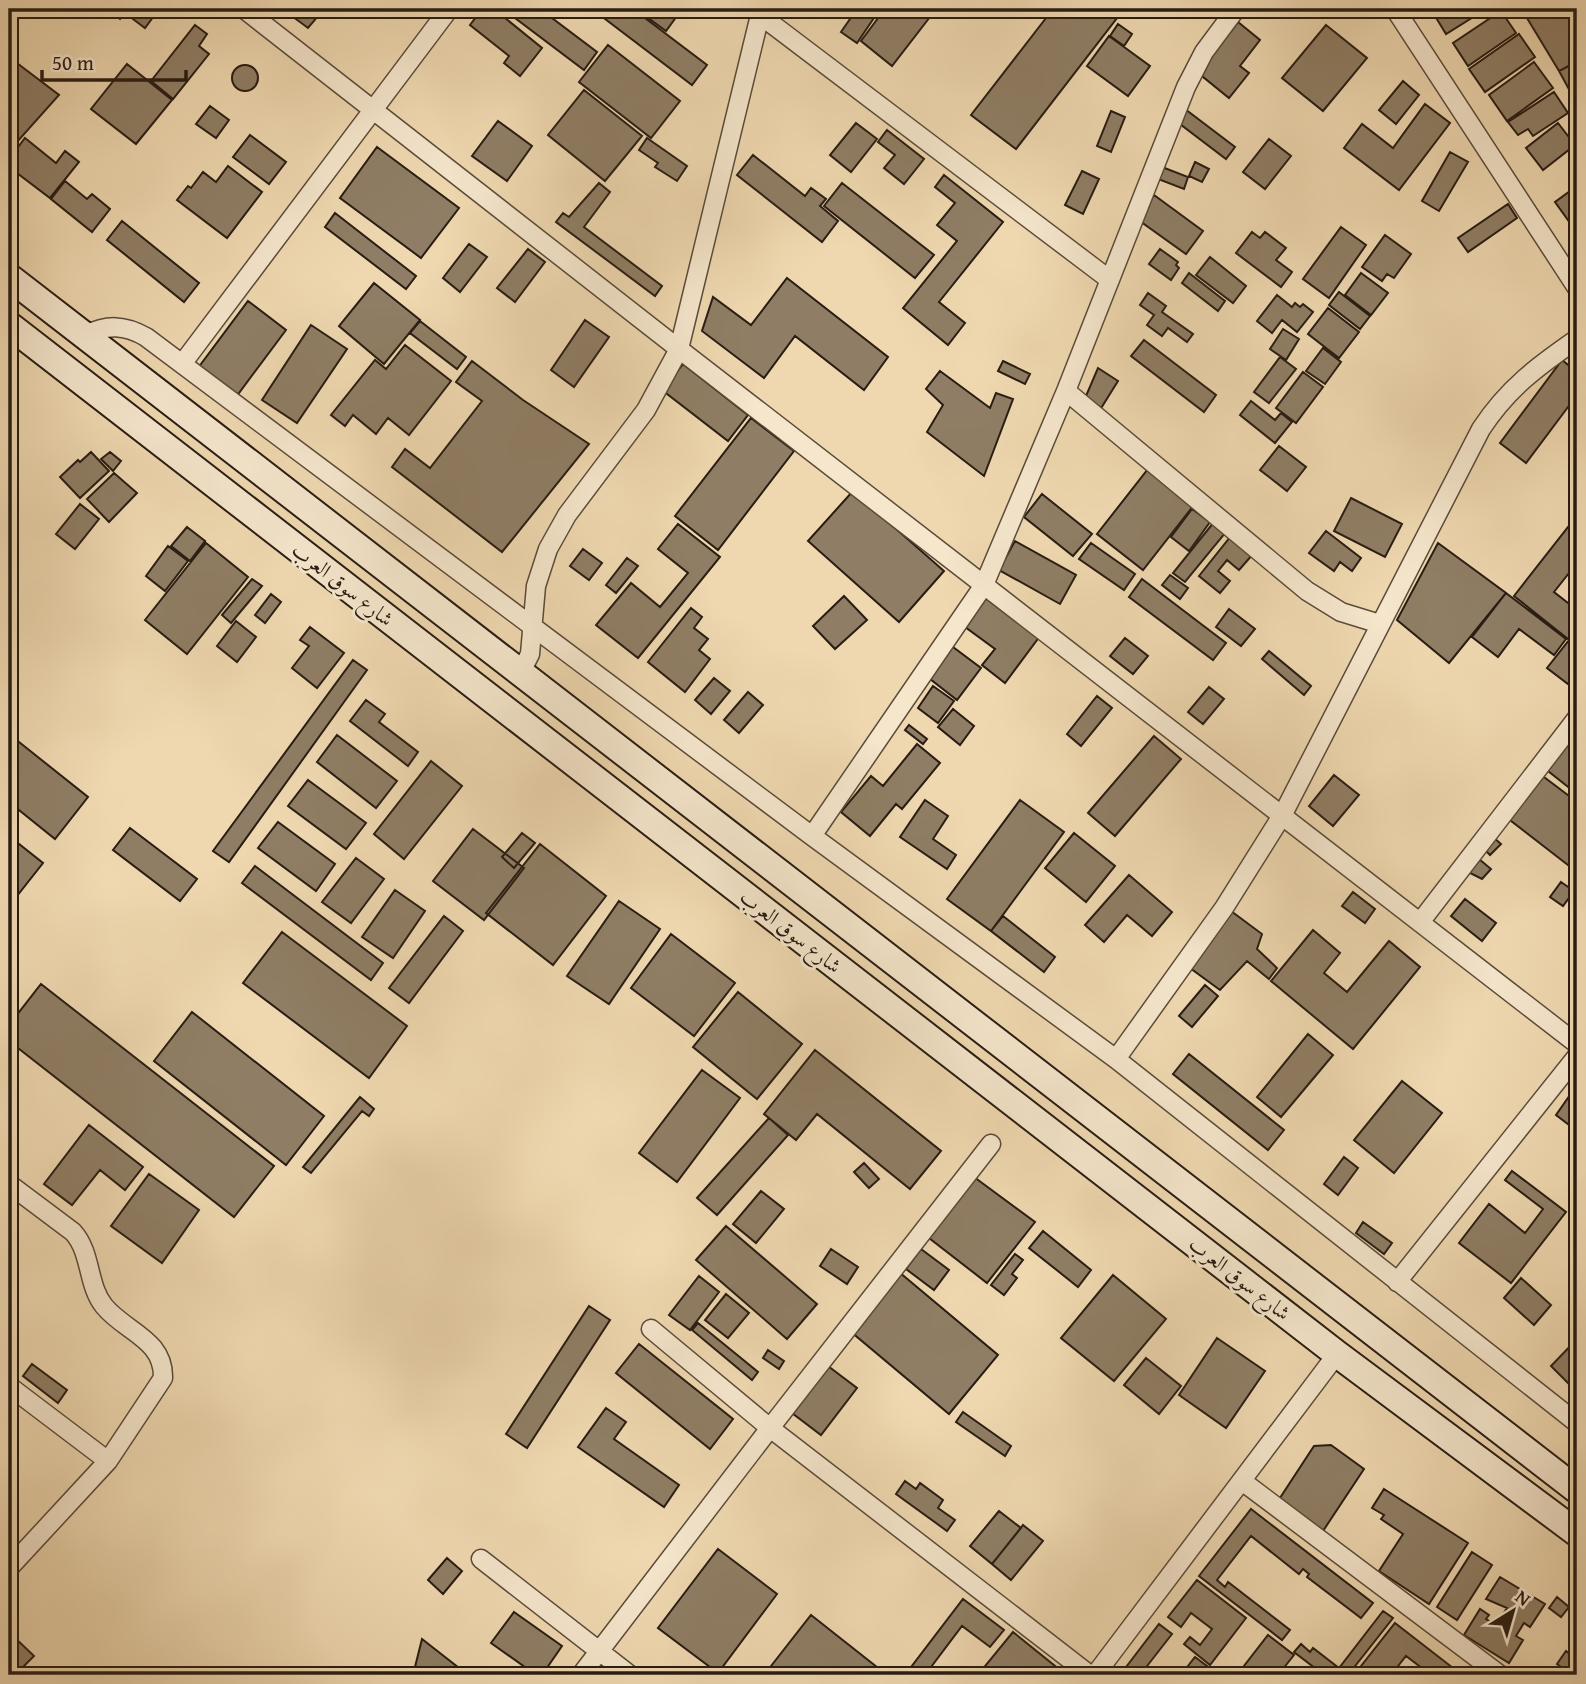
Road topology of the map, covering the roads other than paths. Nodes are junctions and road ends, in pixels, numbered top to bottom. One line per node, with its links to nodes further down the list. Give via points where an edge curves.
1 (244, 9): 6 (street)
2 (449, 9): 6 (street)
3 (1236, 9): 8 (street, via 1186,86)
4 (1395, 9): 9 (street)
5 (756, 12): 8 (street); 13 (street)
6 (373, 110): 13 (street); 14 (street)
7 (9, 277): 11 (main road)
8 (1110, 280): 15 (street)
9 (1577, 288)
10 (9, 325): 31 (main road, شارع سوق العرب)
11 (86, 335): 14 (street, via 105,327 127,328); 19 (main road)
12 (1577, 339): 18 (street, via 1531,370 1491,414)
13 (679, 349): 16 (street); 17 (street, via 646,410 556,531 536,586)
14 (182, 364): 17 (street)
15 (1066, 391): 16 (street); 18 (street, via 1307,591 1341,612)
16 (984, 584): 21 (street); 22 (street)
17 (532, 624): 19 (street, via 530,654); 22 (street)
18 (1380, 624): 21 (street)
19 (521, 672): 37 (main road)
20 (1577, 718): 23 (street)
21 (1283, 814): 23 (street); 26 (street, via 1224,908)
22 (812, 836): 26 (street)
23 (1421, 920): 24 (street)
24 (1577, 1044)
25 (1577, 1056): 29 (street)
26 (1116, 1059): 29 (street)
27 (991, 1144): 34 (street)
28 (9, 1184): 35 (street, via 81,1241 104,1306 151,1345 163,1365 163,1378)
29 (1397, 1282): 33 (street)
30 (651, 1329): 34 (street)
31 (1338, 1354): 36 (street); 38 (main road, شارع سوق العرب)
32 (9, 1386): 35 (street)
33 (1577, 1423)
34 (770, 1428): 41 (street); 44 (street)
35 (108, 1461): 40 (street)
36 (1242, 1481): 44 (street); 45 (street)
37 (1577, 1490)
38 (1577, 1533)
39 (481, 1559): 41 (street)
40 (9, 1568)
41 (599, 1651): 42 (street); 43 (street)
42 (581, 1675)
43 (630, 1675)
44 (1092, 1675)
45 (1500, 1675)

